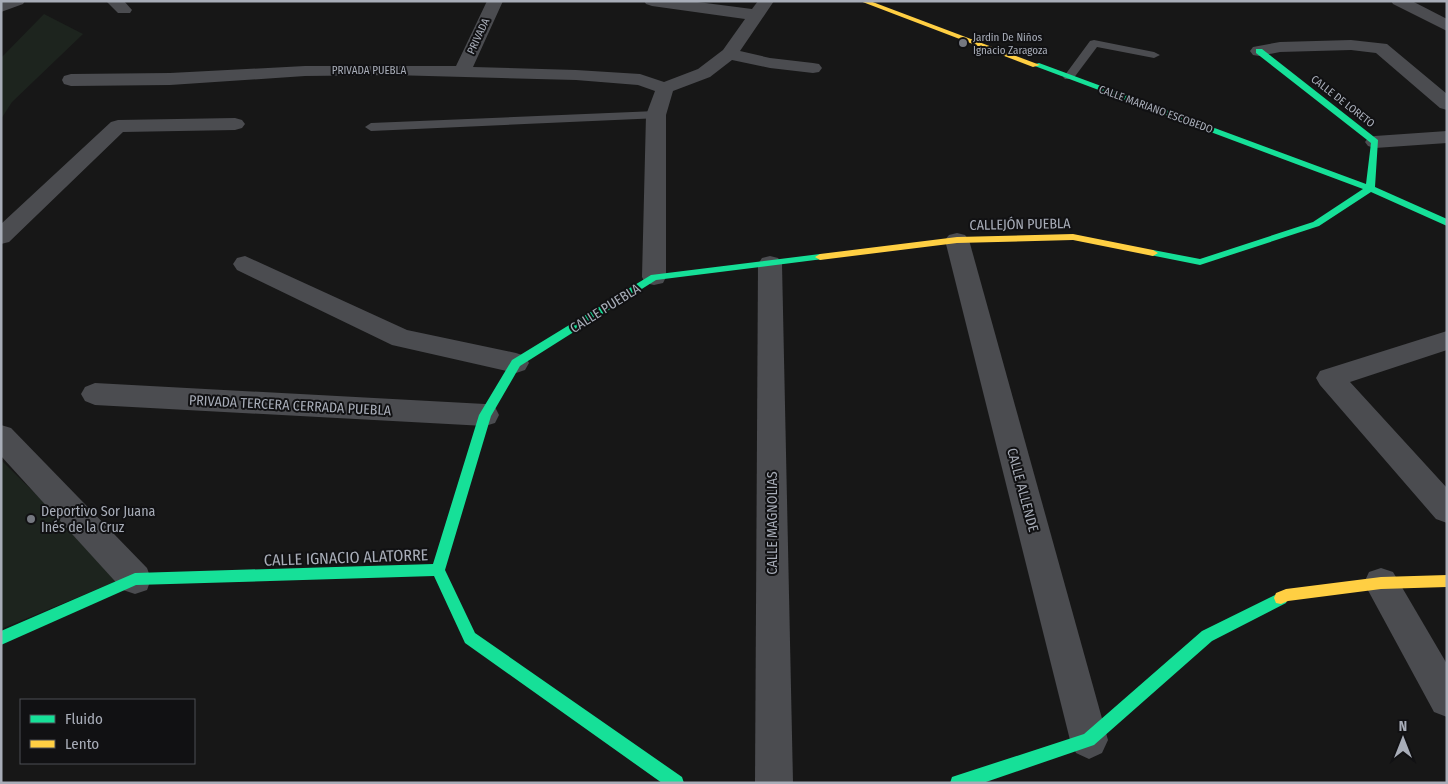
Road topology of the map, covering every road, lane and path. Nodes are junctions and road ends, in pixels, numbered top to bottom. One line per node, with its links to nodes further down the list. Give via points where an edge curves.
1 (17, 1): 6 (street)
2 (495, 1): 13 (street, PRIVADA)
3 (652, 1): 7 (street)
4 (863, 1): 14 (street, CALLE MARIANO ESCOBEDO)
5 (1399, 1): 8 (street)
6 (1, 7)
7 (761, 8): 10 (street)
8 (1447, 26)
9 (1259, 51): 17 (street, via 1280,47 1351,45 1382,48); 22 (street, CALLE DE LORETO)
10 (729, 54): 12 (street); 16 (street, via 704,73)
11 (1154, 55): 14 (lane, via 1094,43)
12 (813, 68)
13 (462, 72): 15 (street, PRIVADA PUEBLA, via 305,71 170,79); 16 (street, PRIVADA PUEBLA, via 640,80)
14 (1070, 77): 23 (street, CALLE MARIANO ESCOBEDO)
15 (71, 80)
16 (665, 88): 18 (street, CALLE PUEBLA)
17 (1447, 104)
18 (656, 115): 20 (lane); 29 (street, CALLE PUEBLA)
19 (234, 124): 25 (street, via 118,126)
20 (371, 127)
21 (1447, 137): 22 (street)
22 (1375, 142): 23 (street, CALLE DE LORETO)
23 (1370, 188): 24 (street, CALLE MARIANO ESCOBEDO); 26 (street, CALLEJÓN PUEBLA, via 1316,224 1200,262 1073,237)
24 (1447, 223)
25 (1, 237)
26 (957, 240): 28 (street, CALLEJÓN PUEBLA); 42 (street, CALLE ALLENDE)
27 (244, 264): 31 (street, via 401,338)
28 (770, 264): 29 (street, CALLEJÓN PUEBLA); 44 (street, CALLE MAGNOLIAS)
29 (654, 277): 31 (street, CALLE PUEBLA)
30 (1447, 340): 35 (street, via 1330,378)
31 (516, 363): 33 (street, CALLE PUEBLA)
32 (96, 394): 33 (street, PRIVADA TERCERA CERRADA PUEBLA)
33 (485, 416): 36 (street, CALLE PUEBLA)
34 (1, 436): 37 (street)
35 (1447, 510)
36 (438, 570): 37 (street, CALLE IGNACIO ALATORRE); 43 (street, CALLE IGNACIO ALATORRE, via 470,638)
37 (135, 579): 40 (street, CALLE IGNACIO ALATORRE)
38 (1447, 581): 39 (street)
39 (1381, 583): 41 (street); 42 (street, via 1286,595 1207,636)
40 (1, 638)
41 (1447, 699)
42 (1089, 740): 45 (street)
43 (676, 783)
44 (774, 783)
45 (958, 783)

